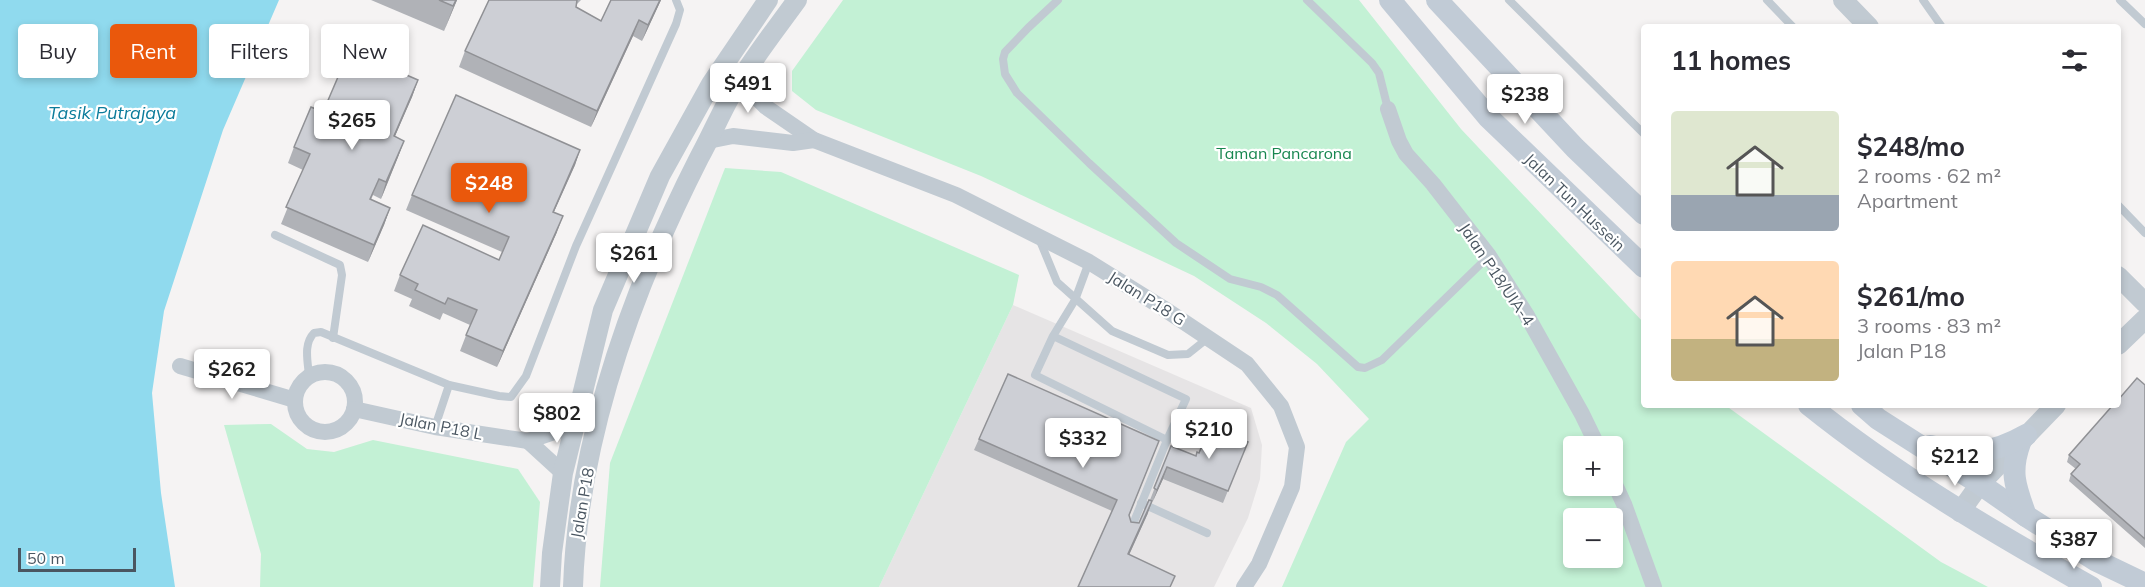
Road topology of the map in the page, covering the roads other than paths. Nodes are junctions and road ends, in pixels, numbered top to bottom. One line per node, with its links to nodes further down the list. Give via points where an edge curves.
1 (676, 0): 40 (lane, via 680,10 676,24 576,246 526,376 511,397)
2 (768, 0): 46 (street, Jalan P18, via 711,84 660,176 603,310)
3 (797, 0): 17 (street, Jalan P18)
4 (1058, 0): 27 (lane, via 1005,52 1005,74 1017,93 1176,243 1230,279 1277,295 1358,367 1382,360)
5 (1306, 0): 18 (lane, via 1372,63 1379,73)
6 (1390, 0): 29 (main road, Jalan Tun Hussein, via 1488,117)
7 (1437, 0): 23 (main road, via 1575,148)
8 (1509, 0): 19 (lane)
9 (1767, 0): 13 (lane)
10 (1923, 0): 15 (lane)
11 (2120, 0): 16 (lane)
12 (1850, 3): 14 (street)
13 (1790, 24)
14 (1867, 24)
15 (1940, 24)
16 (2145, 24)
17 (755, 57): 20 (street, Jalan P18 G, via 748,80 754,95); 21 (street, Jalan P18)
18 (1388, 109): 27 (street, Jalan P18/UIA-4, via 1406,154)
19 (1641, 131)
20 (814, 140): 21 (street, Jalan P18 G, via 793,143 733,136); 26 (street, Jalan P18 G, via 956,195)
21 (708, 141): 62 (street, Jalan P18, via 668,220 612,367 590,455 574,544)
22 (2121, 208): 24 (lane)
23 (1641, 211)
24 (2145, 233)
25 (275, 235): 36 (lane, via 340,265)
26 (1038, 236): 28 (street, Jalan P18 G); 31 (lane, via 1057,282)
27 (1489, 256): 48 (street, Jalan P18/UIA-4, via 1526,314)
28 (1089, 262): 31 (lane); 35 (street, Jalan P18 G)
29 (1641, 264)
30 (2121, 279): 32 (street)
31 (1075, 300): 34 (lane); 35 (lane, via 1112,331 1168,355 1188,354)
32 (2145, 303)
33 (2145, 319): 37 (street)
34 (1053, 336): 50 (lane, via 1035,375); 50 (lane, via 1186,399)
35 (1208, 337): 63 (street, Jalan P18 G, via 1247,364 1281,406 1297,447 1292,487 1259,564)
36 (333, 338): 39 (lane, via 321,332 311,336 307,352); 40 (lane)
37 (2121, 342)
38 (180, 366): 41 (street)
39 (309, 376): 41 (street, via 299,387); 44 (street, via 328,372 338,375 352,389)
40 (449, 385): 47 (lane)
41 (295, 400): 44 (street, via 295,409 304,425 320,433 338,430)
42 (1813, 408): 56 (main road)
43 (2053, 408): 49 (street)
44 (354, 409): 47 (street, Jalan P18 L)
45 (1870, 412): 49 (main road, via 1931,446 1967,453); 53 (main road)
46 (575, 425): 51 (street, Jalan P18 L); 52 (street, Jalan P18)
47 (435, 427): 51 (street, Jalan P18 L)
48 (1593, 436)
49 (2023, 439): 53 (street); 57 (main road, via 2014,459 2013,481)
50 (1167, 440): 55 (lane)
51 (528, 441): 52 (street)
52 (563, 473): 61 (street, Jalan P18)
53 (1980, 484): 56 (street); 57 (main road)
54 (1620, 496): 64 (street)
55 (1141, 503): 58 (lane); 59 (lane)
56 (1960, 512): 65 (main road)
57 (2026, 516): 60 (main road, via 2096,560)
58 (1131, 529)
59 (1207, 533)
60 (2145, 584)
61 (550, 587)
62 (573, 587)
63 (1244, 587)
64 (1654, 587)
65 (2091, 587)

